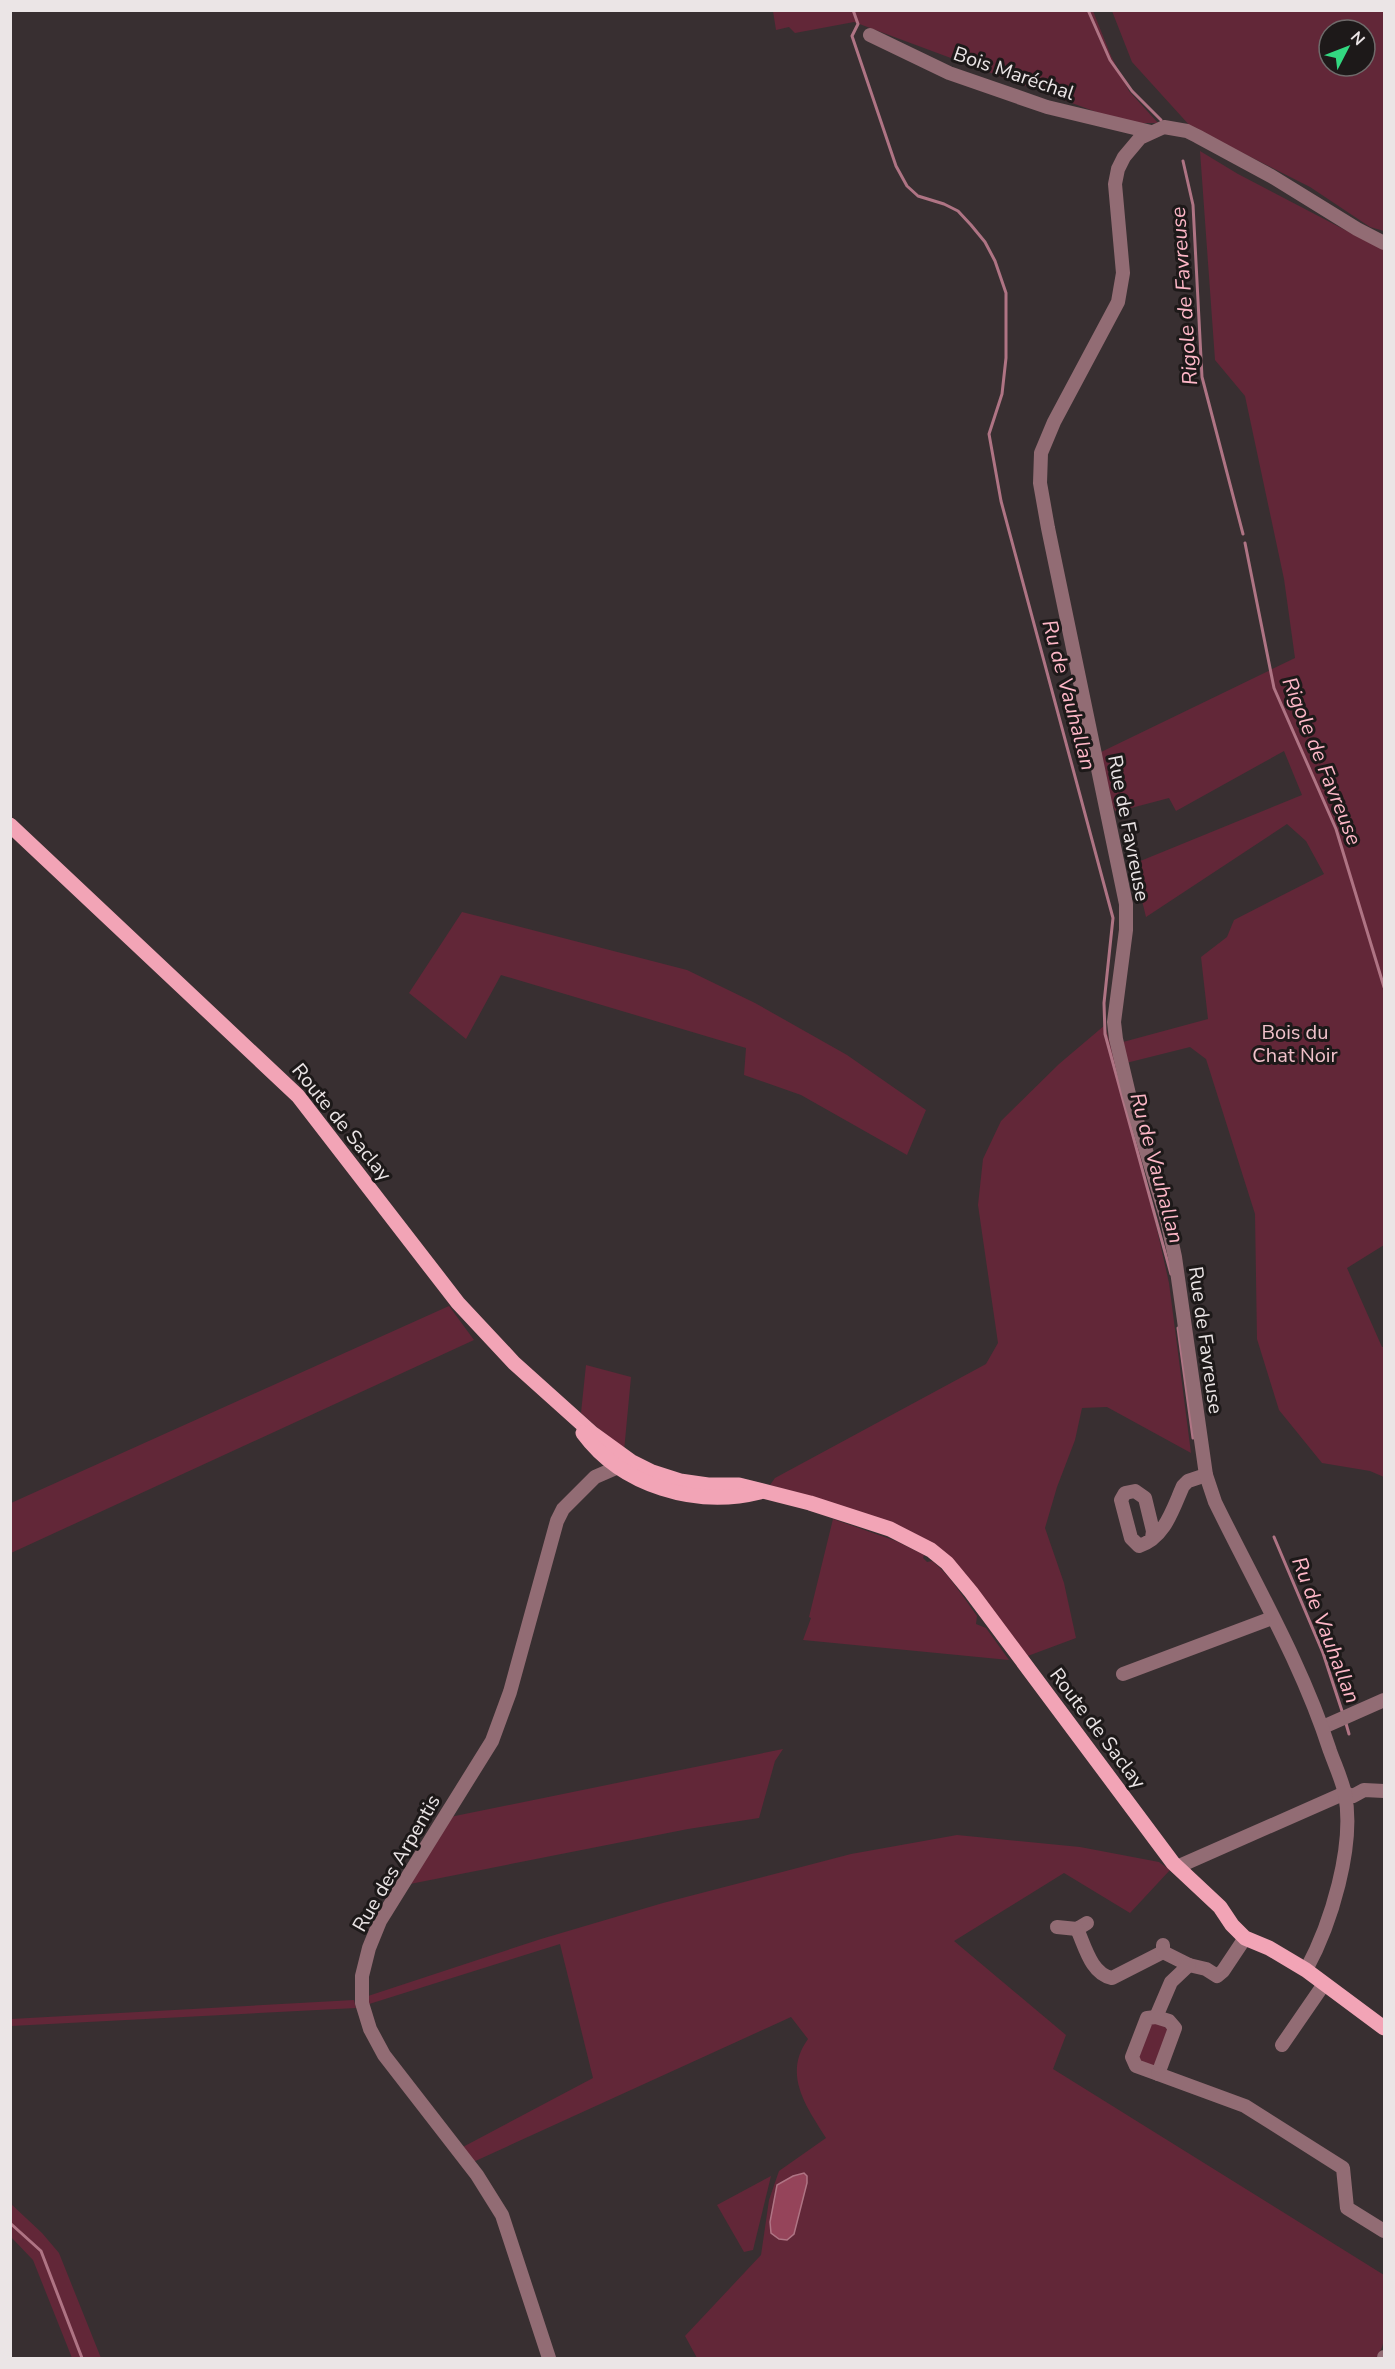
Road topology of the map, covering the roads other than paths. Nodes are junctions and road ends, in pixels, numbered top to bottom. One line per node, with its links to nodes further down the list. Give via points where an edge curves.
1 (870, 36): 2 (street, Bois Maréchal, via 949,73 1047,107)
2 (1151, 132): 3 (street, Bois Maréchal, via 1164,127 1197,136); 9 (street, Rue de Favreuse, via 1140,138 1118,169 1115,184 1123,256 1122,288 1054,422 1041,453 1040,483 1126,904 1114,1022 1116,1039 1175,1257)
3 (1384, 243)
4 (10, 825): 5 (main road, Route de Saclay, via 298,1096 458,1303)
5 (569, 1414): 6 (main road, Route de Saclay); 8 (main road, Route de Saclay, via 618,1452)
6 (603, 1456): 7 (main road, Route de Saclay); 8 (street, Route de Saclay, via 609,1453 640,1472); 10 (street, Rue des Arpentis, via 597,1463)
7 (618, 1467): 10 (street, Rue des Arpentis); 11 (main road, Route de Saclay, via 673,1492 707,1497)
8 (652, 1472): 11 (main road, Route de Saclay, via 708,1485 739,1485)
9 (1206, 1475): 12 (street, via 1183,1486 1163,1529); 13 (street, Rue de Favreuse, via 1215,1502)
10 (595, 1477): 30 (street, Rue des Arpentis, via 563,1509 551,1534 513,1681 492,1741 380,1921 362,1976 362,2003 384,2055 477,2175 502,2215)
11 (760, 1492): 19 (main road, Route de Saclay, via 810,1503 890,1529 947,1563)
12 (1152, 1538)
13 (1272, 1617): 14 (street); 16 (street, Rue de Favreuse)
14 (1123, 1674)
15 (1384, 1700): 16 (street)
16 (1323, 1727): 18 (street, Rue de Favreuse)
17 (1384, 1791): 18 (street, via 1364,1790 1353,1796)
18 (1345, 1793): 19 (street); 23 (street, Rue de Favreuse, via 1342,1868 1324,1932)
19 (1177, 1866): 21 (main road, Route de Saclay, via 1220,1906)
20 (1057, 1927): 22 (street, via 1082,1926 1095,1968 1105,1977 1112,1978 1163,1948)
21 (1245, 1938): 22 (street, via 1217,1976); 23 (main road, Route de Saclay)
22 (1189, 1965): 25 (street, via 1170,1982)
23 (1306, 1970): 24 (main road, Route de Saclay)
24 (1324, 1984): 26 (main road, Route de Saclay); 27 (street)
25 (1156, 2017): 28 (street, via 1169,2021 1175,2028); 28 (street, via 1147,2018 1132,2057 1136,2066)
26 (1384, 2028)
27 (1282, 2045)
28 (1158, 2074): 29 (street, via 1245,2106 1343,2168 1347,2208)
29 (1384, 2231)
30 (549, 2358)

